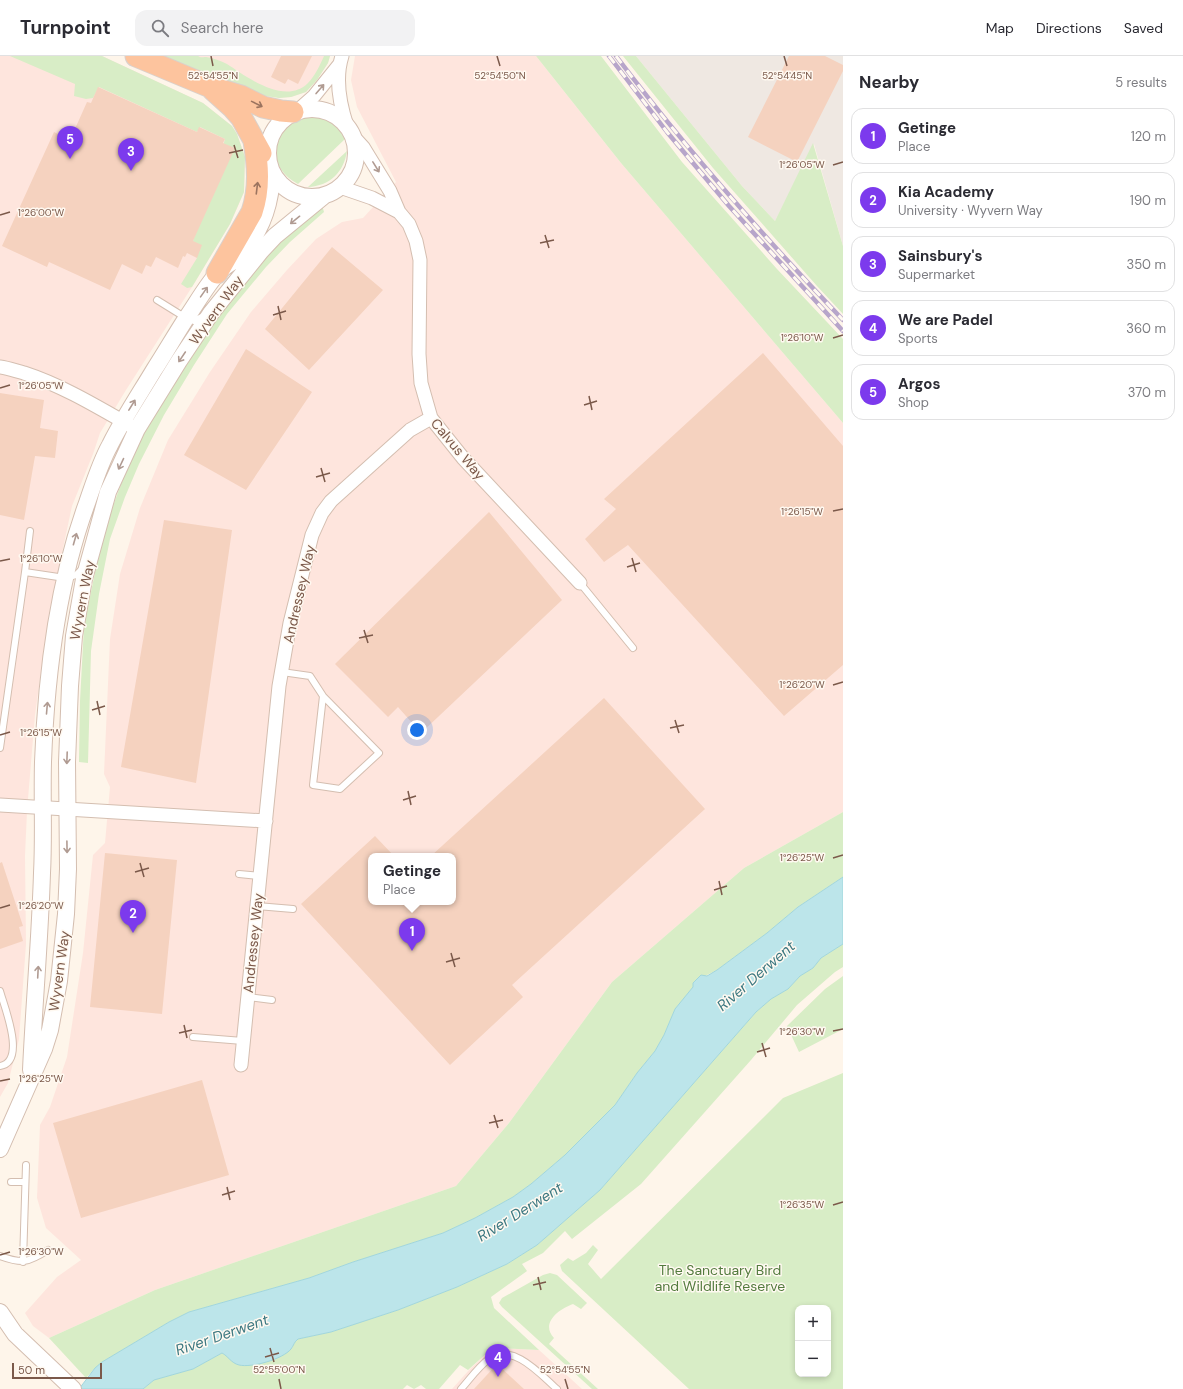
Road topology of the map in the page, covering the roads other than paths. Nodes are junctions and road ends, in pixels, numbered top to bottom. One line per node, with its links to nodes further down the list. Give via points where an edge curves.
1 (136, 56): 3 (highway)
2 (341, 60): 4 (street, one-way to 2, via 314,96); 5 (street, via 342,110)
3 (208, 86): 4 (highway, one-way to 4, via 225,90 271,110); 6 (highway, via 233,108)
4 (295, 111): 5 (street, via 322,109 340,119); 7 (street, via 281,122 271,140)
5 (350, 131): 8 (street, via 356,154 355,164 352,173); 10 (street, one-way to 10, via 390,191)
6 (254, 141): 7 (highway); 11 (highway, one-way to 6, via 255,203 258,163)
7 (271, 171): 9 (street, via 290,192 299,196); 11 (street, Wyvern Way, via 268,208 257,233 237,258)
8 (340, 187): 9 (street); 10 (street, via 372,198)
9 (325, 195): 13 (street, Wyvern Way, one-way to 13, via 275,236)
10 (399, 212): 16 (street, Calvus Way, via 409,224 420,260 421,383)
11 (218, 273): 14 (street, Wyvern Way, one-way to 11)
12 (157, 300): 14 (lane)
13 (211, 313): 14 (lane, via 194,321); 18 (street, Wyvern Way, one-way to 18)
14 (186, 318): 17 (street, Wyvern Way, one-way to 14)
15 (0, 367): 17 (street, via 38,378)
16 (431, 418): 23 (street, Calvus Way, via 463,458); 25 (street, Andressey Way, via 410,430 331,501 322,513 312,535 290,623)
17 (122, 421): 18 (street); 22 (street, Wyvern Way, one-way to 17, via 74,541 92,487)
18 (137, 429): 20 (street, Wyvern Way, one-way to 20, via 108,492)
19 (30, 531): 21 (lane)
20 (89, 560): 22 (lane, via 76,575); 30 (street, Wyvern Way, one-way to 30, via 74,636)
21 (25, 572): 22 (lane); 27 (lane)
22 (66, 578): 29 (street, Wyvern Way, one-way to 22, via 50,669)
23 (580, 583): 24 (lane)
24 (633, 648)
25 (282, 672): 26 (lane, via 310,676); 31 (street, Andressey Way)
26 (323, 696): 26 (lane, via 313,785 340,789 379,753)
27 (0, 748)
28 (0, 805): 29 (street)
29 (43, 808): 30 (street); 43 (street, Wyvern Way, one-way to 29, via 39,949)
30 (67, 808): 31 (street); 43 (street, Wyvern Way, one-way to 43, via 66,914 58,981 50,1030)
31 (266, 821): 33 (street, Andressey Way)
32 (239, 874): 33 (lane)
33 (260, 876): 34 (street, Andressey Way)
34 (257, 906): 35 (lane); 37 (street, Andressey Way)
35 (293, 909)
36 (0, 992): 42 (lane, via 12,1031 13,1047 8,1061)
37 (248, 997): 38 (lane); 40 (street, Andressey Way)
38 (272, 1000)
39 (193, 1036): 40 (lane)
40 (244, 1041): 41 (street, Andressey Way)
41 (241, 1065)
42 (0, 1066)
43 (31, 1077): 44 (street, Wyvern Way)
44 (17, 1110): 45 (street, Wyvern Way); 46 (street, Wyvern Way)
45 (0, 1124)
46 (0, 1149)
47 (26, 1165): 49 (lane)
48 (11, 1182): 49 (lane)
49 (25, 1182): 52 (lane)
50 (48, 1250): 52 (lane, via 36,1258)
51 (0, 1256): 52 (lane, via 15,1262)
52 (23, 1262)
53 (0, 1312): 55 (street)
54 (0, 1326): 55 (street)
55 (17, 1336): 56 (street)
56 (73, 1389)
57 (461, 1389): 58 (lane, via 489,1359 502,1355 517,1356 524,1360)
58 (557, 1389)

